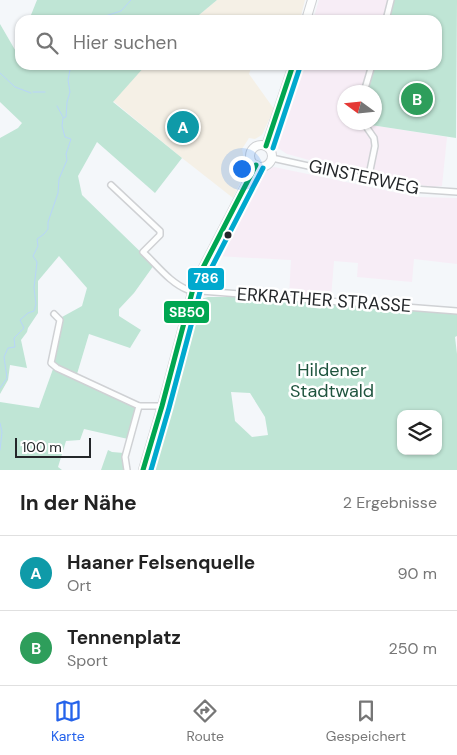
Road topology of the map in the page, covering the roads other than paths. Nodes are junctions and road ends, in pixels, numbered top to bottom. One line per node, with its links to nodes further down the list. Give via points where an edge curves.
1 (312, 0): 3 (main road)
2 (391, 0): 4 (street)
3 (308, 15)
4 (387, 15)
5 (291, 70): 9 (main road)
6 (371, 70): 7 (street)
7 (366, 85)
8 (368, 130): 12 (street, via 374,138)
9 (266, 146): 10 (main road); 11 (main road, via 255,146 251,153 251,160)
10 (272, 158): 11 (main road, via 267,165); 12 (street, GINSTERWEG)
11 (256, 166): 15 (main road)
12 (368, 180): 14 (street, GINSTERWEG, via 413,189)
13 (111, 185): 15 (street, via 160,231 160,235 143,252 180,287)
14 (457, 192)
15 (192, 291): 16 (street, ERKRATHER STRASSE); 19 (main road)
16 (457, 310)
17 (54, 314): 18 (street, via 60,320 51,363)
18 (139, 406): 19 (street); 20 (street, via 125,457)
19 (162, 406): 21 (main road)
20 (127, 470)
21 (143, 470)

